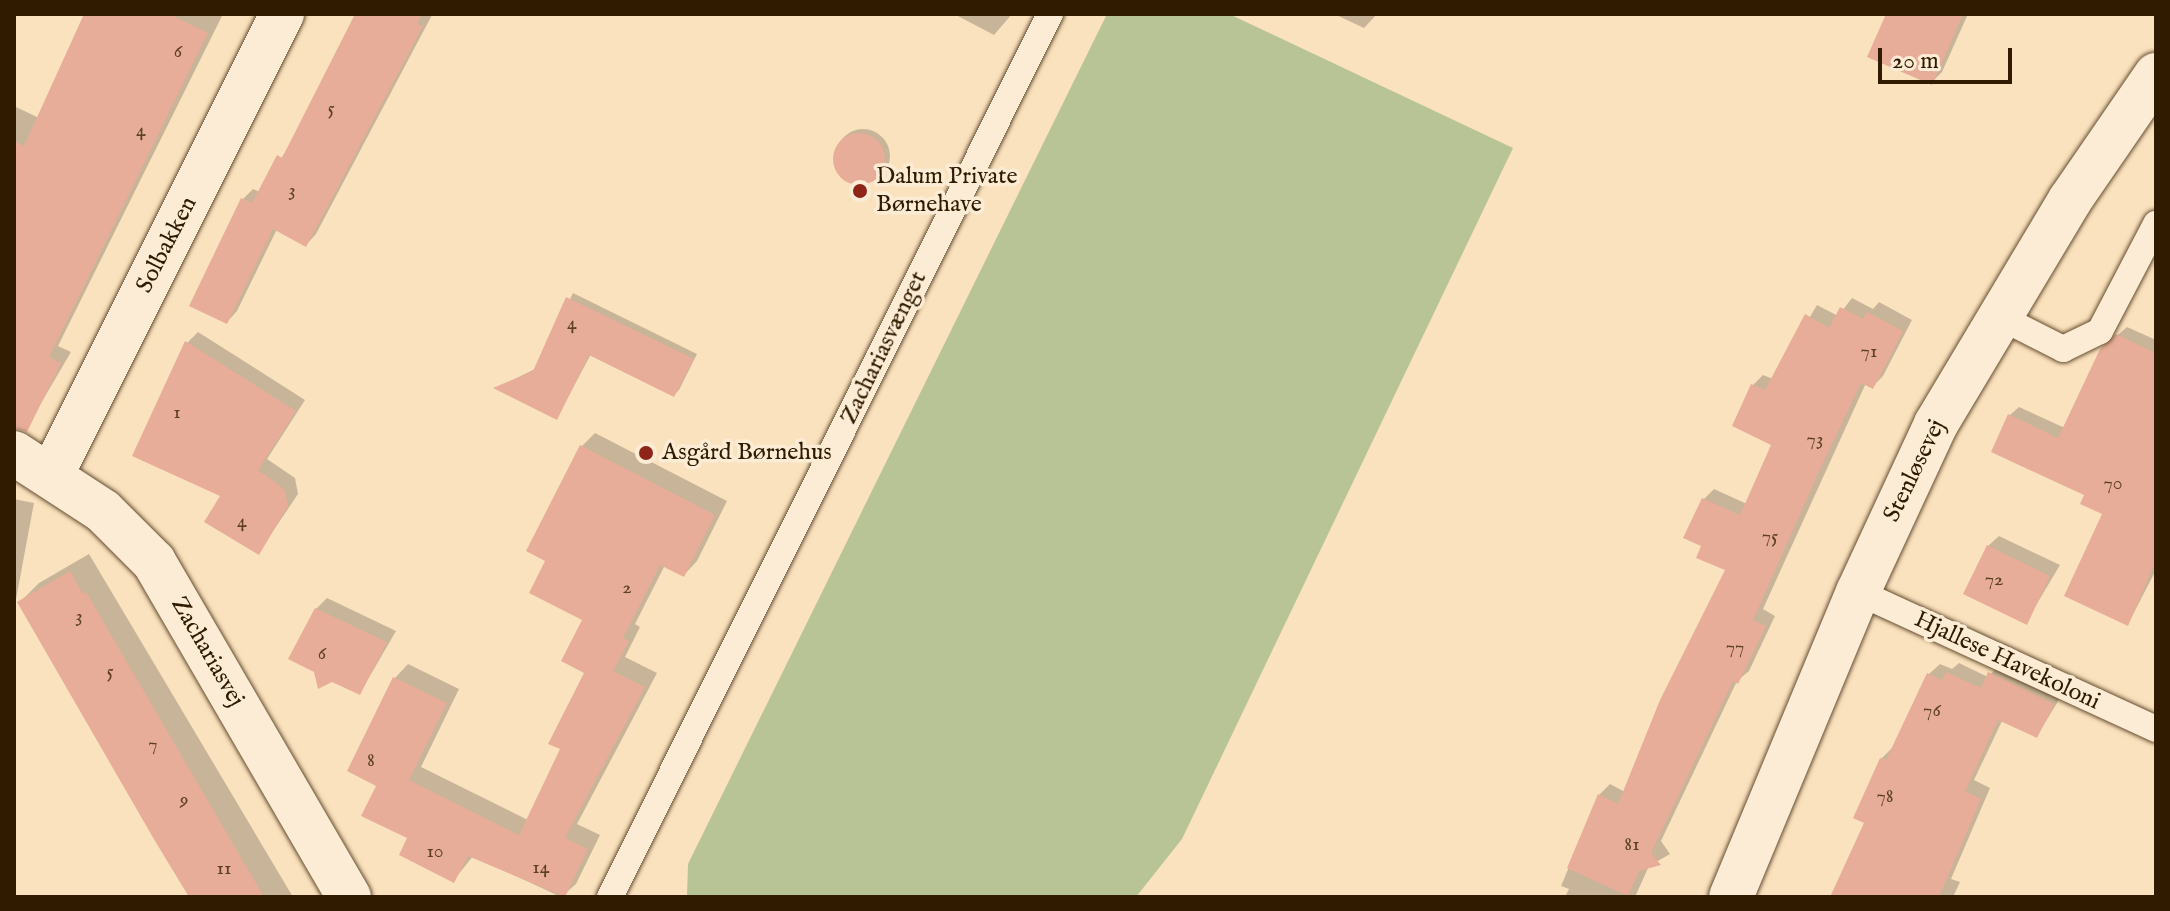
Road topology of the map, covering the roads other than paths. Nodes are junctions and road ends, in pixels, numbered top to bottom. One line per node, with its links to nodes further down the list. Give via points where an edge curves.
1 (282, 14): 7 (street, Solbakken)
2 (1050, 14): 11 (lane, Zachariasvænget)
3 (2156, 75): 5 (street, Stenløsevej)
4 (2156, 224): 5 (lane, via 2100,331 2063,349)
5 (1998, 316): 8 (street, Stenløsevej, via 1936,424)
6 (14, 453): 7 (street, Zachariasvej)
7 (51, 476): 10 (street, Zachariasvej, via 103,511 154,562)
8 (1858, 592): 9 (lane, Hjallese Havekoloni); 12 (street, Stenløsevej)
9 (2156, 729)
10 (349, 897)
11 (610, 897)
12 (1731, 897)

